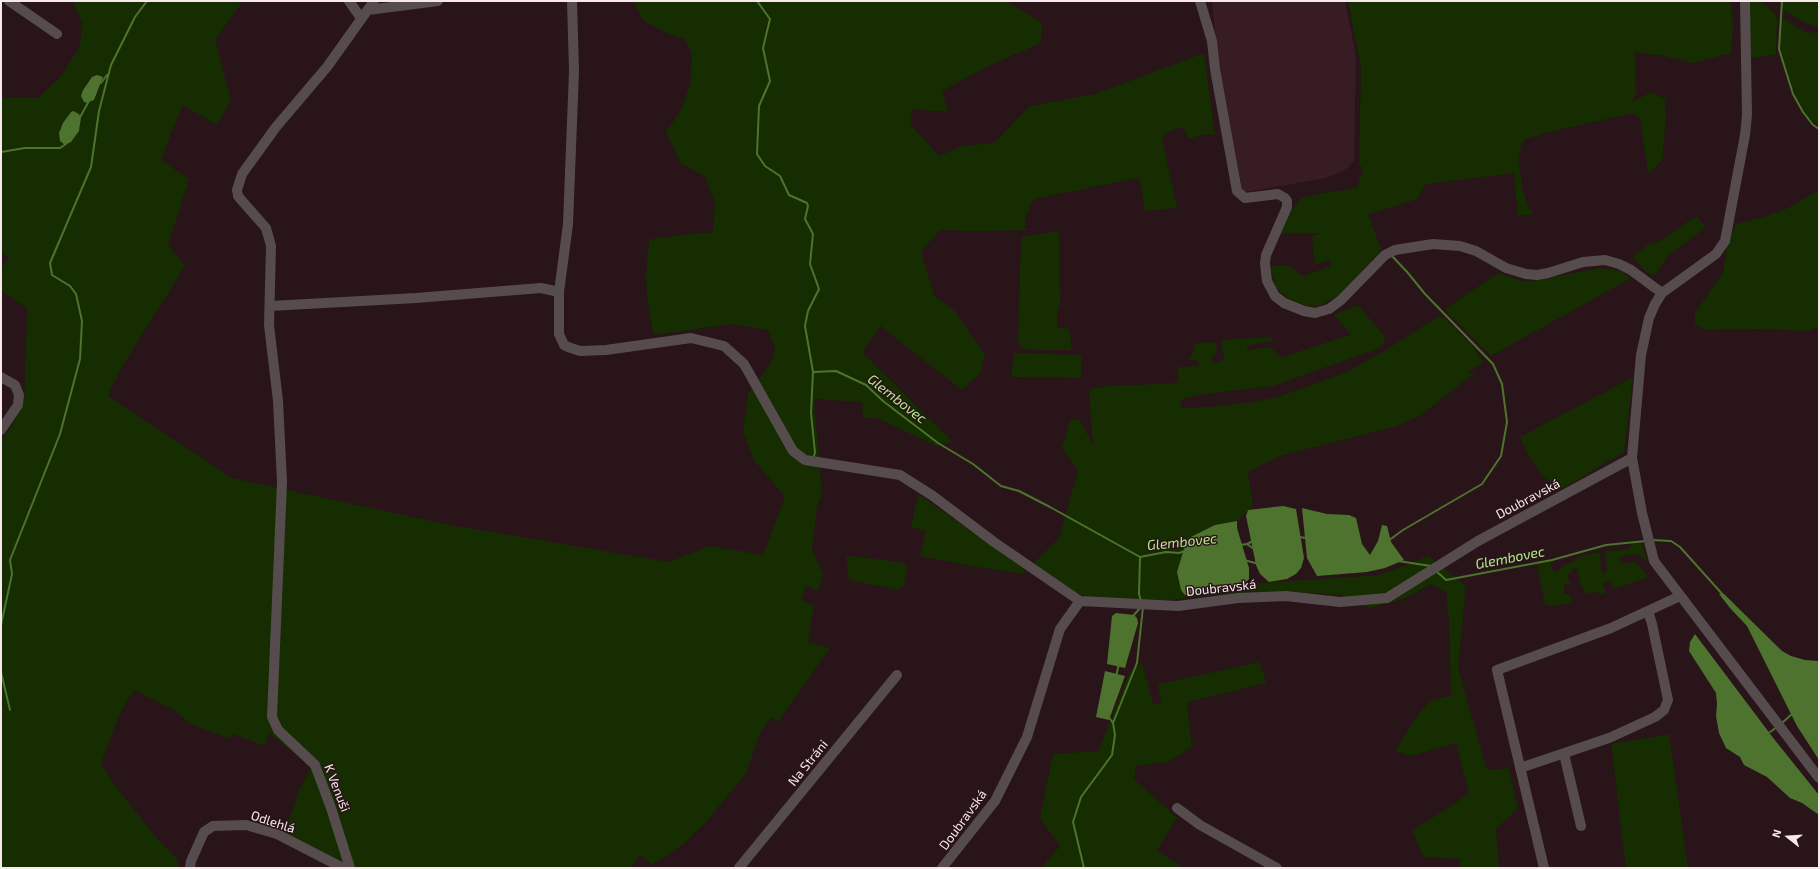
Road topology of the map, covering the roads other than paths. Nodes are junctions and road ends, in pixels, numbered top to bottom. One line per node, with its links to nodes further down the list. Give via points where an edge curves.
1 (9, 1): 9 (street)
2 (349, 1): 8 (street)
3 (374, 1): 8 (street)
4 (438, 1): 8 (street)
5 (572, 1): 10 (street, via 574,71 568,224)
6 (1200, 1): 11 (street, via 1212,41 1237,191 1245,198 1278,194 1287,201 1266,255 1265,272 1275,296 1284,303 1315,313 1329,309 1385,255 1395,250 1433,244 1460,246 1476,251 1506,268 1526,274 1537,275 1583,262 1604,260 1631,270)
7 (1745, 1): 11 (street, via 1747,115 1725,241 1716,254)
8 (364, 14): 12 (street, via 327,67 276,127 242,174 238,184 238,196 266,228 271,246)
9 (57, 34)
10 (559, 292): 12 (street, via 541,288); 17 (street, via 559,334 564,345 580,351 606,350 691,338 724,346 744,364 793,451 805,460 900,475)
11 (1662, 293): 15 (street, via 1649,318 1640,355)
12 (270, 306): 27 (street, K Venuši, via 269,325 278,401 282,482 272,717 278,730 315,765)
13 (1, 377): 14 (street, via 15,385 19,394 18,405)
14 (1, 430)
15 (1632, 458): 16 (street, via 1654,561); 17 (street, Doubravská, via 1478,541 1387,598 1340,602 1286,596 1238,598 1178,606)
16 (1680, 596): 18 (street); 22 (street)
17 (1080, 601): 29 (street, Doubravská, via 1060,629 1027,737 995,801)
18 (1648, 611): 20 (street, via 1668,700 1664,710 1633,728); 21 (street, via 1611,628 1497,670)
19 (897, 675): 28 (street, Na Stráni)
20 (1564, 754): 21 (street); 24 (street)
21 (1520, 768): 31 (street)
22 (1819, 778)
23 (1177, 808): 30 (street, via 1200,825)
24 (1581, 826)
25 (190, 868): 26 (street, Odlehlá, via 204,832 213,826 246,825 277,834)
26 (343, 868)
27 (350, 868)
28 (739, 868)
29 (942, 868)
30 (1277, 868)
31 (1544, 868)

